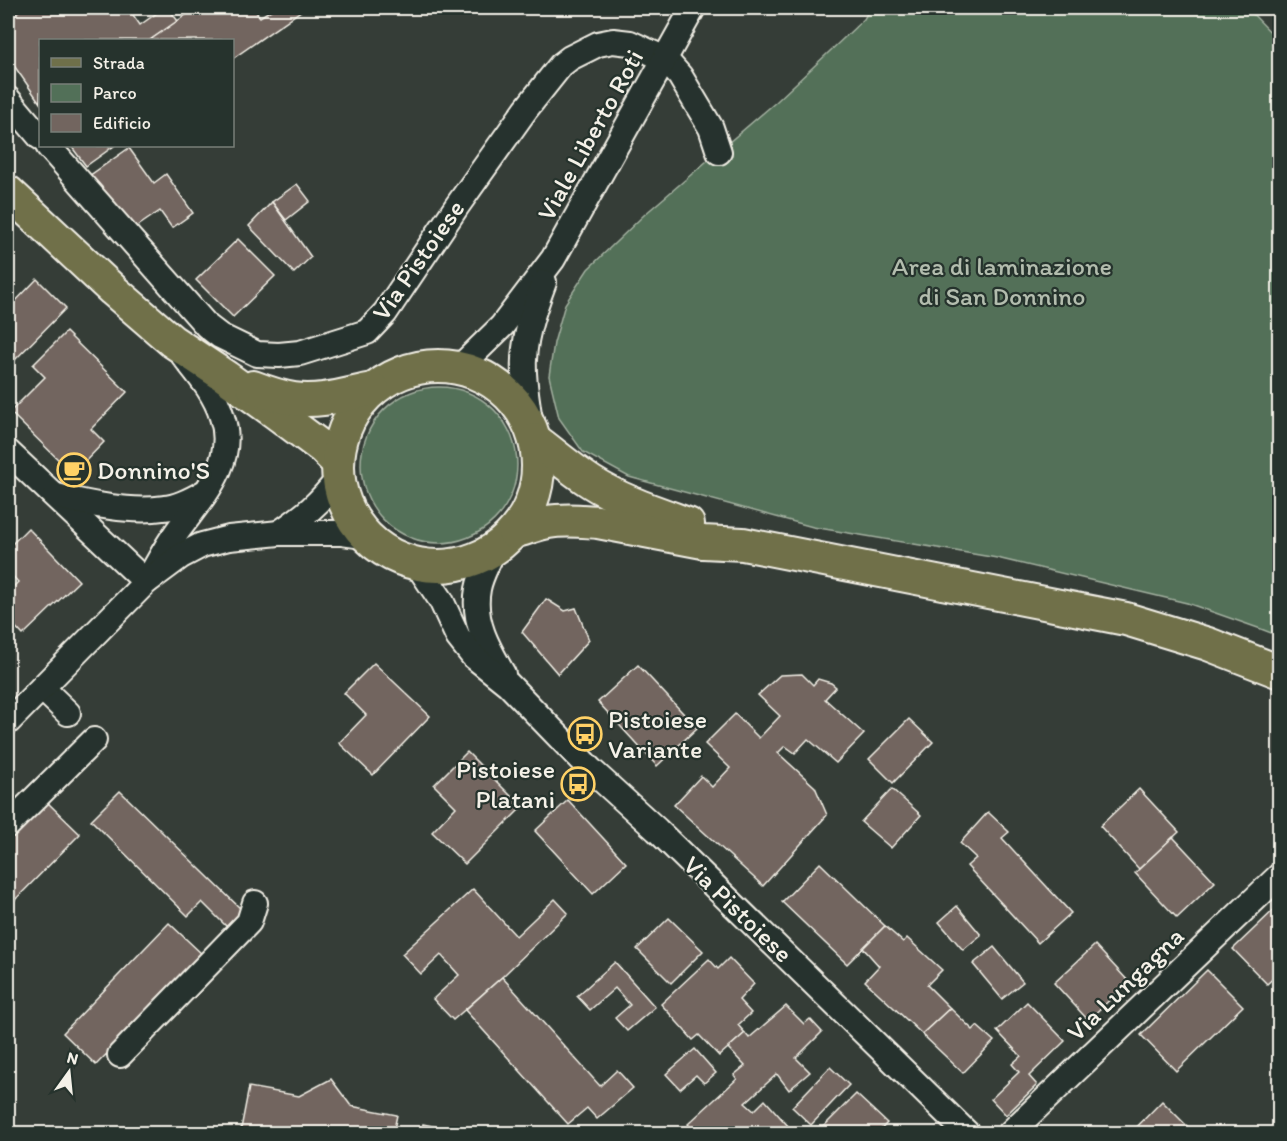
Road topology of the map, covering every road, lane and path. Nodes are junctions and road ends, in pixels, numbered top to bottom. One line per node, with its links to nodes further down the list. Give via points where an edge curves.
1 (693, 8): 2 (street, Viale Liberto Roti)
2 (665, 59): 5 (street, Via Pistoiese, via 630,43 613,41 582,51 561,65 368,332 300,353 257,354 207,326); 6 (street, via 711,128); 8 (street, Viale Liberto Roti)
3 (8, 99): 4 (street)
4 (39, 136)
5 (49, 147)
6 (719, 152)
7 (8, 192): 9 (main road, Via Pistoiese)
8 (553, 259): 10 (street, Viale Liberto Roti, via 502,326); 13 (street, Viale Liberto Roti, via 533,313 525,350 524,374)
9 (172, 341): 11 (main road, Via Pistoiese); 16 (street, via 213,395 223,419 225,452)
10 (460, 367): 12 (main road, Via Pistoiese, via 414,368); 13 (main road, Via Pistoiese, via 504,392)
11 (226, 376): 12 (main road, Via Pistoiese, via 295,399); 15 (main road, Via Pistoiese, via 323,448)
12 (373, 389): 15 (main road, Via Pistoiese, via 347,423)
13 (533, 434): 18 (main road, Via Pistoiese, via 538,478 530,504); 21 (main road, via 576,471 607,491)
14 (8, 452): 17 (street)
15 (337, 470): 19 (street, via 319,503); 20 (main road, Via Pistoiese, via 351,514)
16 (208, 490): 17 (street, via 181,504 153,509 105,506); 24 (street)
17 (55, 496): 24 (street)
18 (514, 532): 21 (main road, via 547,522 574,520 703,542); 22 (main road, Via Pistoiese)
19 (279, 533): 20 (street); 24 (street, via 202,545)
20 (370, 537): 23 (main road, Via Pistoiese, via 395,555)
21 (743, 544): 25 (main road, via 1126,620 1208,644)
22 (492, 553): 23 (main road, Via Pistoiese, via 454,565); 26 (street, Via Pistoiese, via 478,588 478,618 480,631)
23 (417, 564): 26 (street, Via Pistoiese, via 464,646)
24 (146, 582): 27 (street)
25 (1280, 672)
26 (508, 684): 35 (street, Via Pistoiese, via 591,770)
27 (42, 688): 28 (street); 29 (street)
28 (68, 713)
29 (8, 722)
30 (94, 740): 31 (street)
31 (8, 825)
32 (1280, 875): 36 (street, Via Lungagna)
33 (255, 903): 34 (street, via 249,922)
34 (120, 1055)
35 (968, 1134)
36 (1009, 1134)

